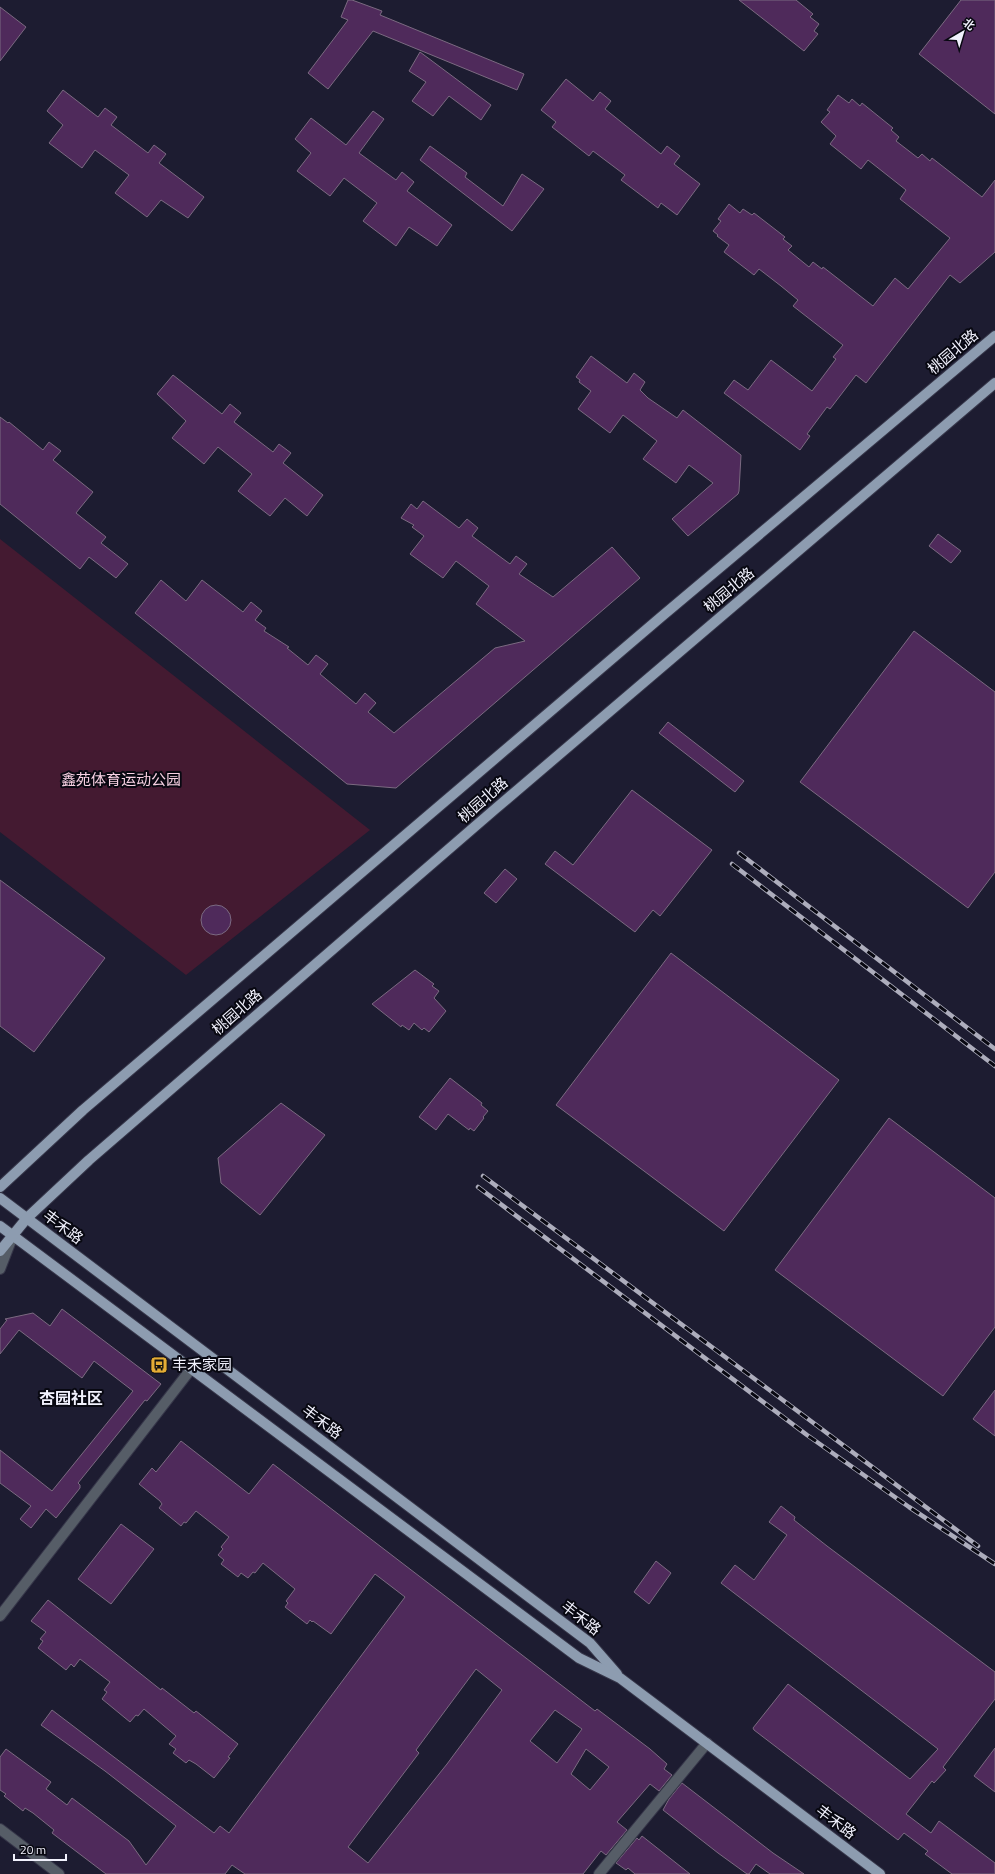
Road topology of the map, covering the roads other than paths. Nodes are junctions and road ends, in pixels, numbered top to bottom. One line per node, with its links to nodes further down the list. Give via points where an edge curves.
1 (995, 336): 3 (main road, 桃园北路, via 95,1099)
2 (995, 382): 5 (main road, 桃园北路, via 494,810 89,1160)
3 (0, 1187)
4 (0, 1198): 5 (main road, 丰禾路)
5 (27, 1218): 7 (main road, 桃园北路); 12 (main road, 丰禾路, via 590,1643)
6 (0, 1226): 7 (main road, 丰禾路)
7 (13, 1236): 8 (main road, 桃园北路); 9 (street); 10 (main road, 丰禾路)
8 (0, 1251)
9 (0, 1269)
10 (191, 1369): 11 (street); 12 (main road, 丰禾路, via 579,1658)
11 (0, 1616)
12 (620, 1678): 13 (main road, 丰禾路)
13 (707, 1743): 16 (street); 17 (main road, 丰禾路)
14 (0, 1830): 15 (street)
15 (59, 1874)
16 (599, 1874)
17 (880, 1874)

